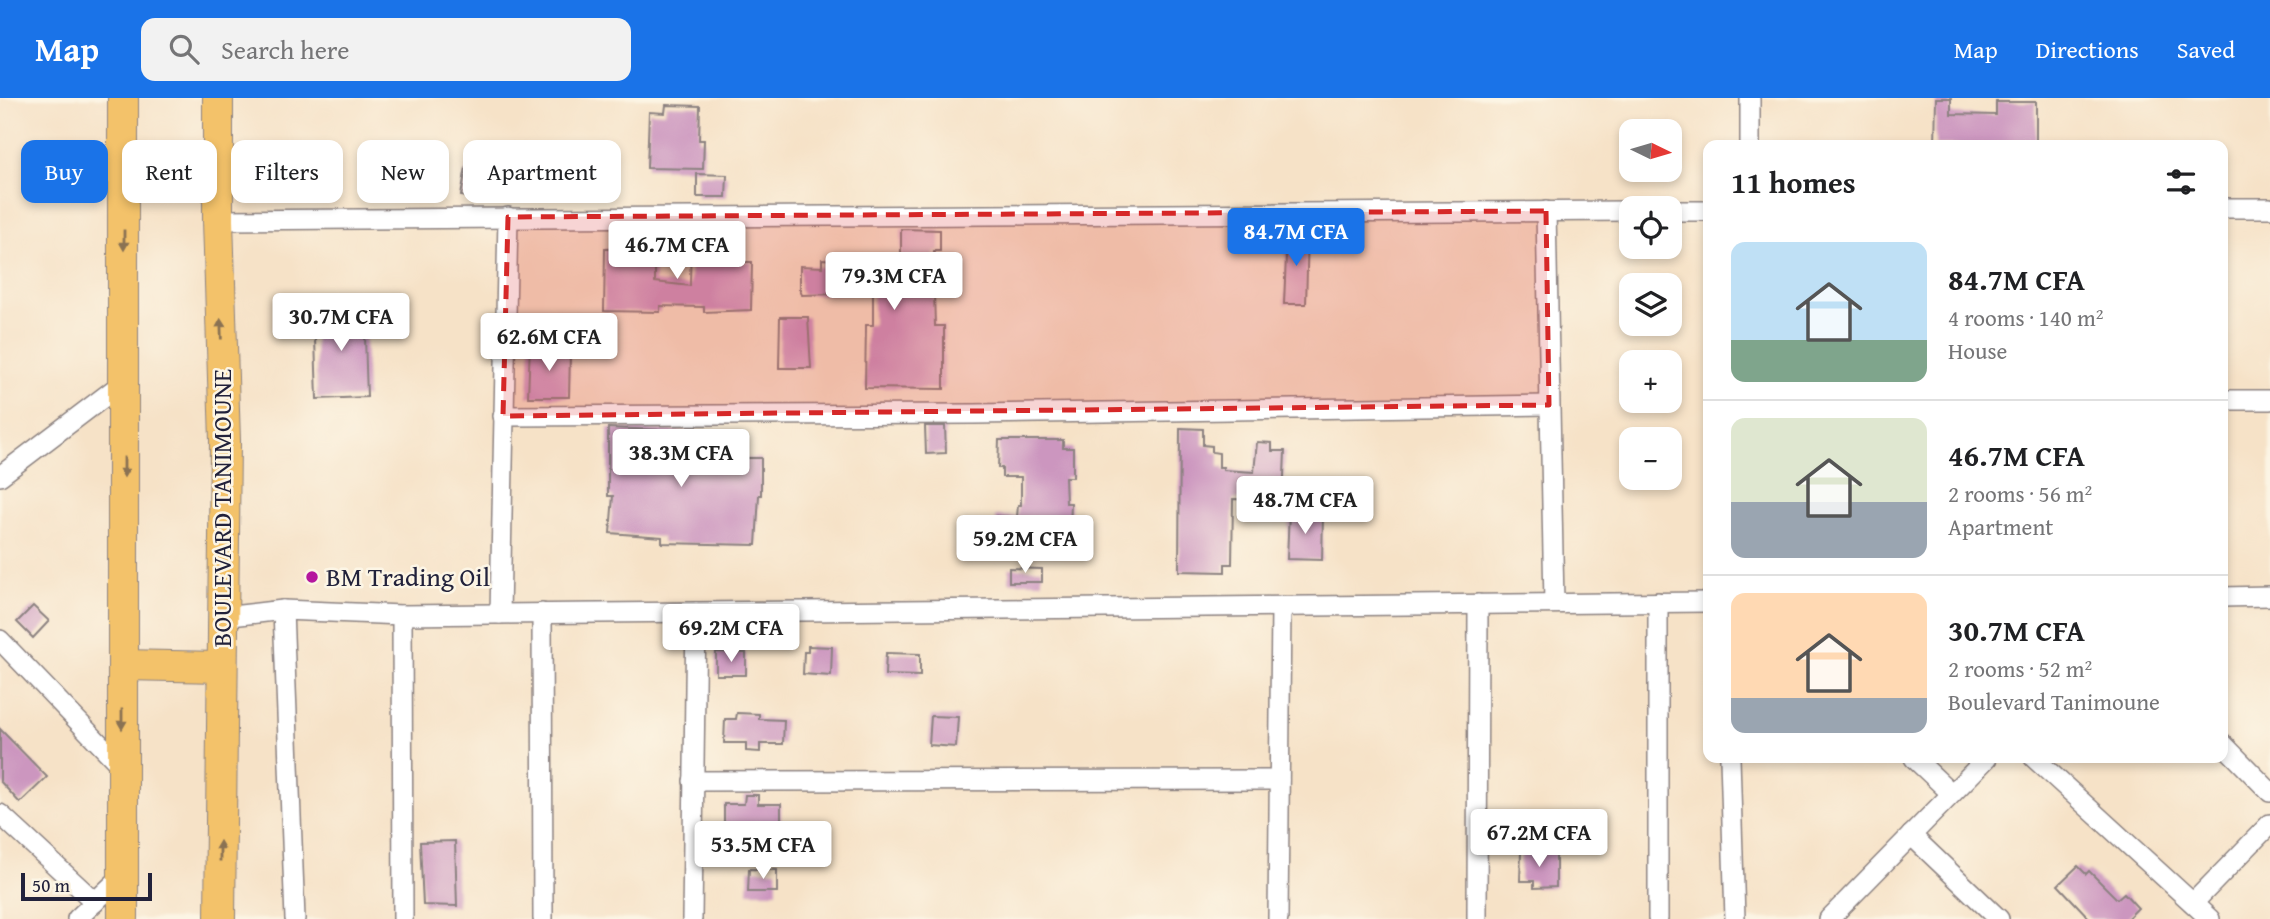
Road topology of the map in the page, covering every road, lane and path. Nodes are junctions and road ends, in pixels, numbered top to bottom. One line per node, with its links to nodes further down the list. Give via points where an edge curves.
1 (123, 98): 13 (main road, one-way to 13)
2 (218, 98): 12 (main road, BOULEVARD TANIMOUNE)
3 (1750, 98): 4 (street)
4 (1750, 140)
5 (2228, 208): 6 (street)
6 (2270, 208)
7 (1546, 211): 8 (street); 11 (street); 16 (street)
8 (1619, 211)
9 (1682, 211): 10 (street)
10 (1703, 211)
11 (508, 218): 12 (street); 17 (street)
12 (218, 220): 31 (main road, BOULEVARD TANIMOUNE, one-way to 12, via 225,441)
13 (125, 381): 18 (street); 33 (main road, one-way to 33)
14 (2228, 400): 15 (street)
15 (2270, 400)
16 (1549, 405): 17 (street); 23 (street)
17 (503, 416): 29 (street)
18 (0, 476)
19 (2270, 596): 20 (street)
20 (2228, 597)
21 (1658, 602): 22 (street); 23 (street); 61 (street)
22 (1703, 602)
23 (1553, 603): 24 (street)
24 (1478, 604): 25 (street); 60 (street)
25 (1281, 606): 27 (street); 41 (street)
26 (283, 610): 30 (street); 31 (street); 55 (street)
27 (696, 612): 28 (street); 42 (street)
28 (542, 613): 29 (street); 57 (street)
29 (500, 614): 30 (street)
30 (402, 615): 56 (street)
31 (223, 617): 34 (main road, BOULEVARD TANIMOUNE)
32 (0, 640): 40 (street)
33 (123, 665): 34 (main road); 40 (main road, one-way to 40)
34 (221, 667): 54 (main road, BOULEVARD TANIMOUNE, one-way to 34)
35 (2228, 749): 43 (street)
36 (1730, 763): 62 (street)
37 (1919, 763): 44 (street)
38 (1982, 763): 44 (street)
39 (2040, 763): 50 (street)
40 (122, 767): 48 (main road)
41 (1279, 780): 42 (street); 59 (street)
42 (694, 781): 58 (street)
43 (2270, 792)
44 (1951, 793): 47 (street)
45 (0, 814): 49 (street)
46 (2270, 824): 50 (street)
47 (1911, 835): 51 (street); 63 (street)
48 (122, 876): 49 (street); 53 (main road)
49 (95, 902): 52 (street)
50 (2193, 903): 64 (street)
51 (1831, 918)
52 (78, 919)
53 (123, 919)
54 (220, 919)
55 (295, 919)
56 (403, 919)
57 (543, 919)
58 (692, 919)
59 (1278, 919)
60 (1477, 919)
61 (1658, 919)
62 (1735, 919)
63 (1999, 919)
64 (2210, 919)

